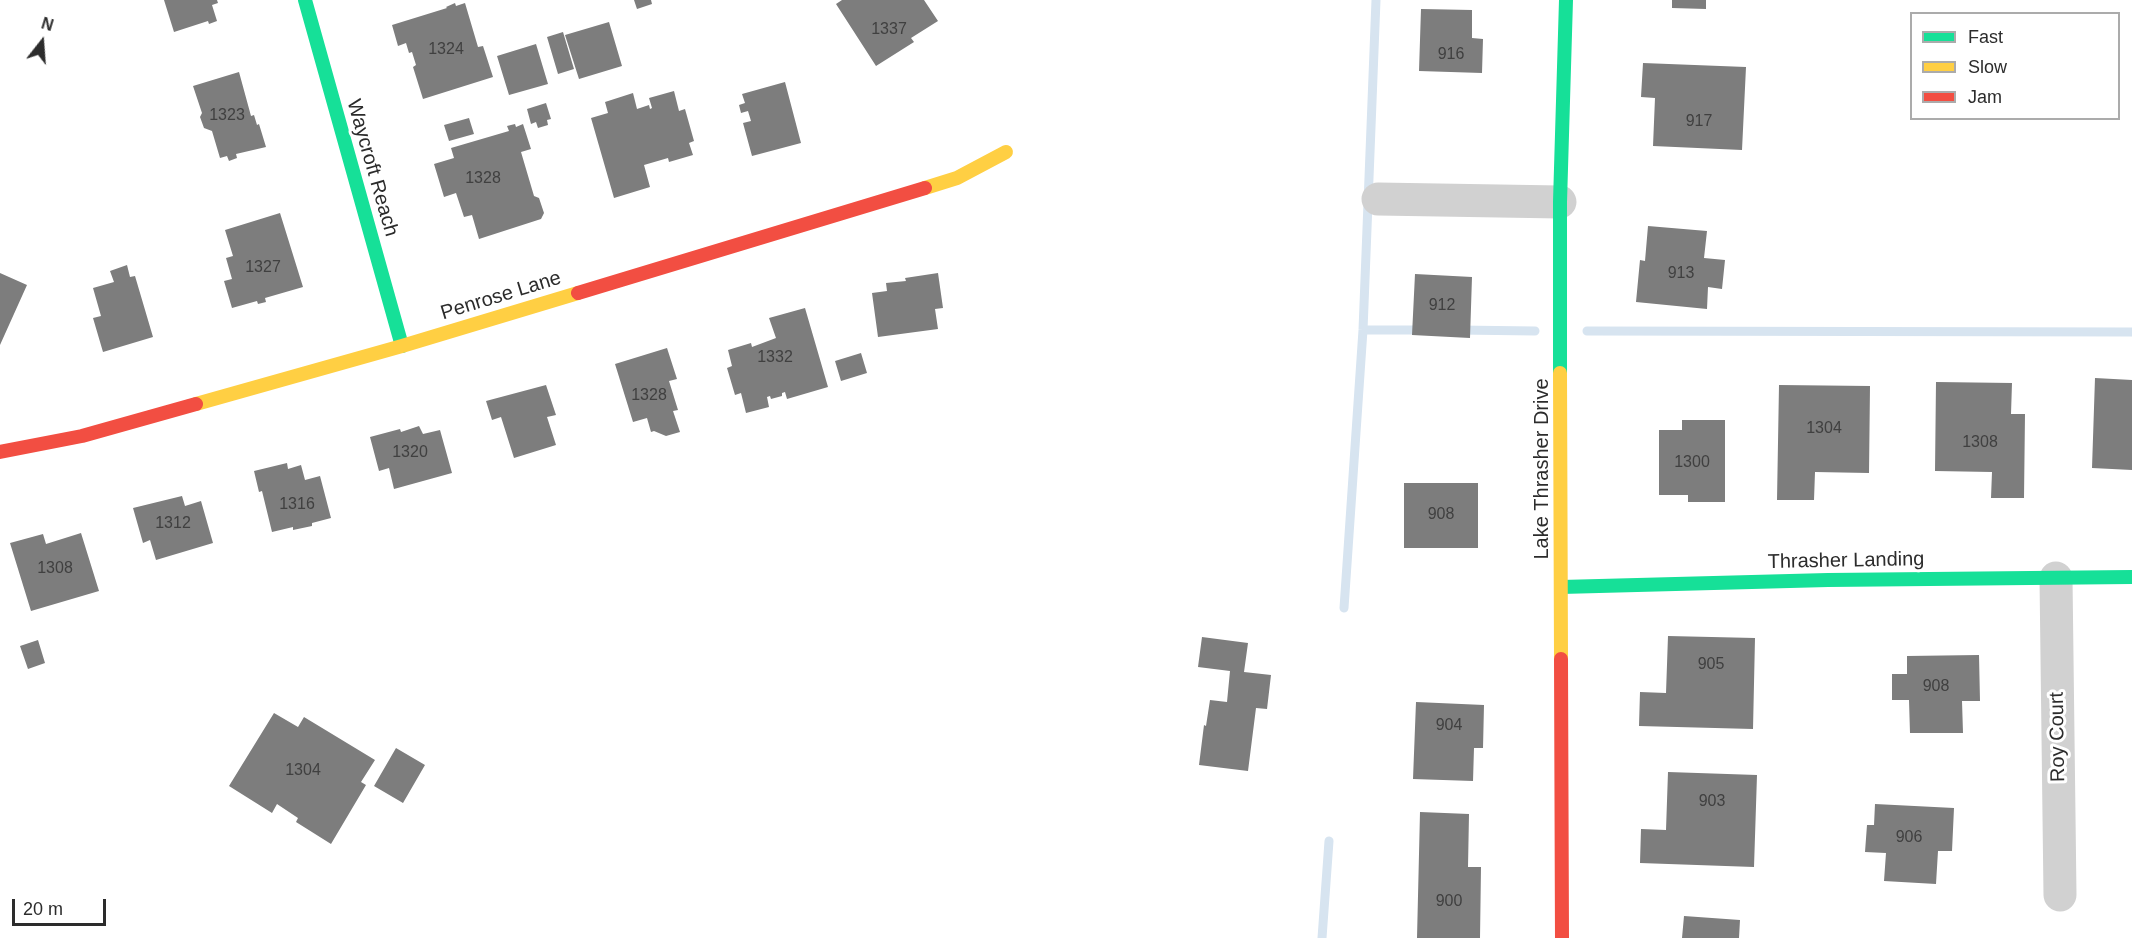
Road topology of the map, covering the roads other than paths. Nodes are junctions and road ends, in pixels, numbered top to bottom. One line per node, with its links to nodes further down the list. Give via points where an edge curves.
1 (305, 0): 6 (street, Waycroft Reach)
2 (1566, 0): 5 (street, Lake Thrasher Drive)
3 (1006, 152): 6 (street, Penrose Lane, via 957,178)
4 (1378, 199): 5 (street)
5 (1560, 202): 10 (street, Lake Thrasher Drive)
6 (402, 346): 7 (street, Penrose Lane, via 82,436)
7 (0, 452)
8 (2132, 577): 9 (street, Thrasher Landing)
9 (2056, 578): 10 (street, Thrasher Landing); 11 (street, Roy Court)
10 (1561, 587): 12 (street, Lake Thrasher Drive)
11 (2060, 895)
12 (1562, 938)

